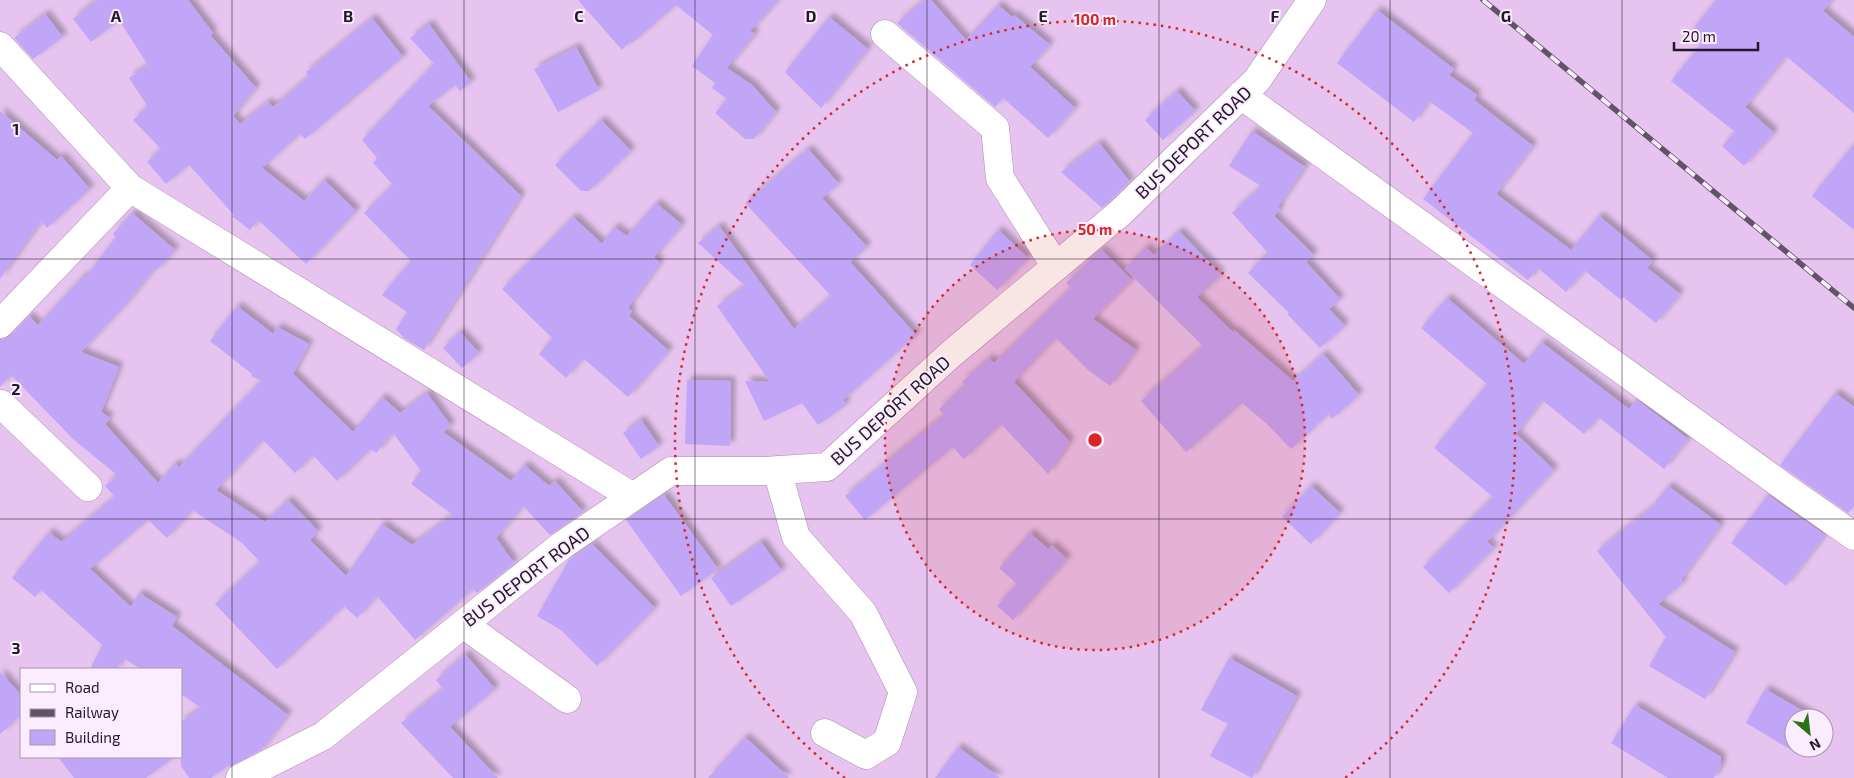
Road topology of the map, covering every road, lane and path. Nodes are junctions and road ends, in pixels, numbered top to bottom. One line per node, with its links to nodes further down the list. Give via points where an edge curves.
1 (1312, 0): 4 (street, BUS DEPORT ROAD, via 1257,80)
2 (885, 34): 6 (street, via 995,128 1000,178)
3 (0, 46): 5 (street)
4 (1241, 95): 6 (street, BUS DEPORT ROAD, via 1120,212); 12 (street)
5 (130, 188): 7 (street); 11 (street)
6 (1056, 266): 9 (street, BUS DEPORT ROAD, via 951,354 827,466)
7 (0, 324)
8 (0, 404): 10 (street)
9 (777, 470): 11 (street, BUS DEPORT ROAD, via 671,471); 15 (street, via 796,537 863,613 903,692 887,742 866,755)
10 (88, 486)
11 (633, 497): 13 (street, BUS DEPORT ROAD, via 561,546)
12 (1854, 536)
13 (463, 624): 14 (street); 16 (street, BUS DEPORT ROAD, via 322,736)
14 (568, 699)
15 (825, 733)
16 (240, 778)

